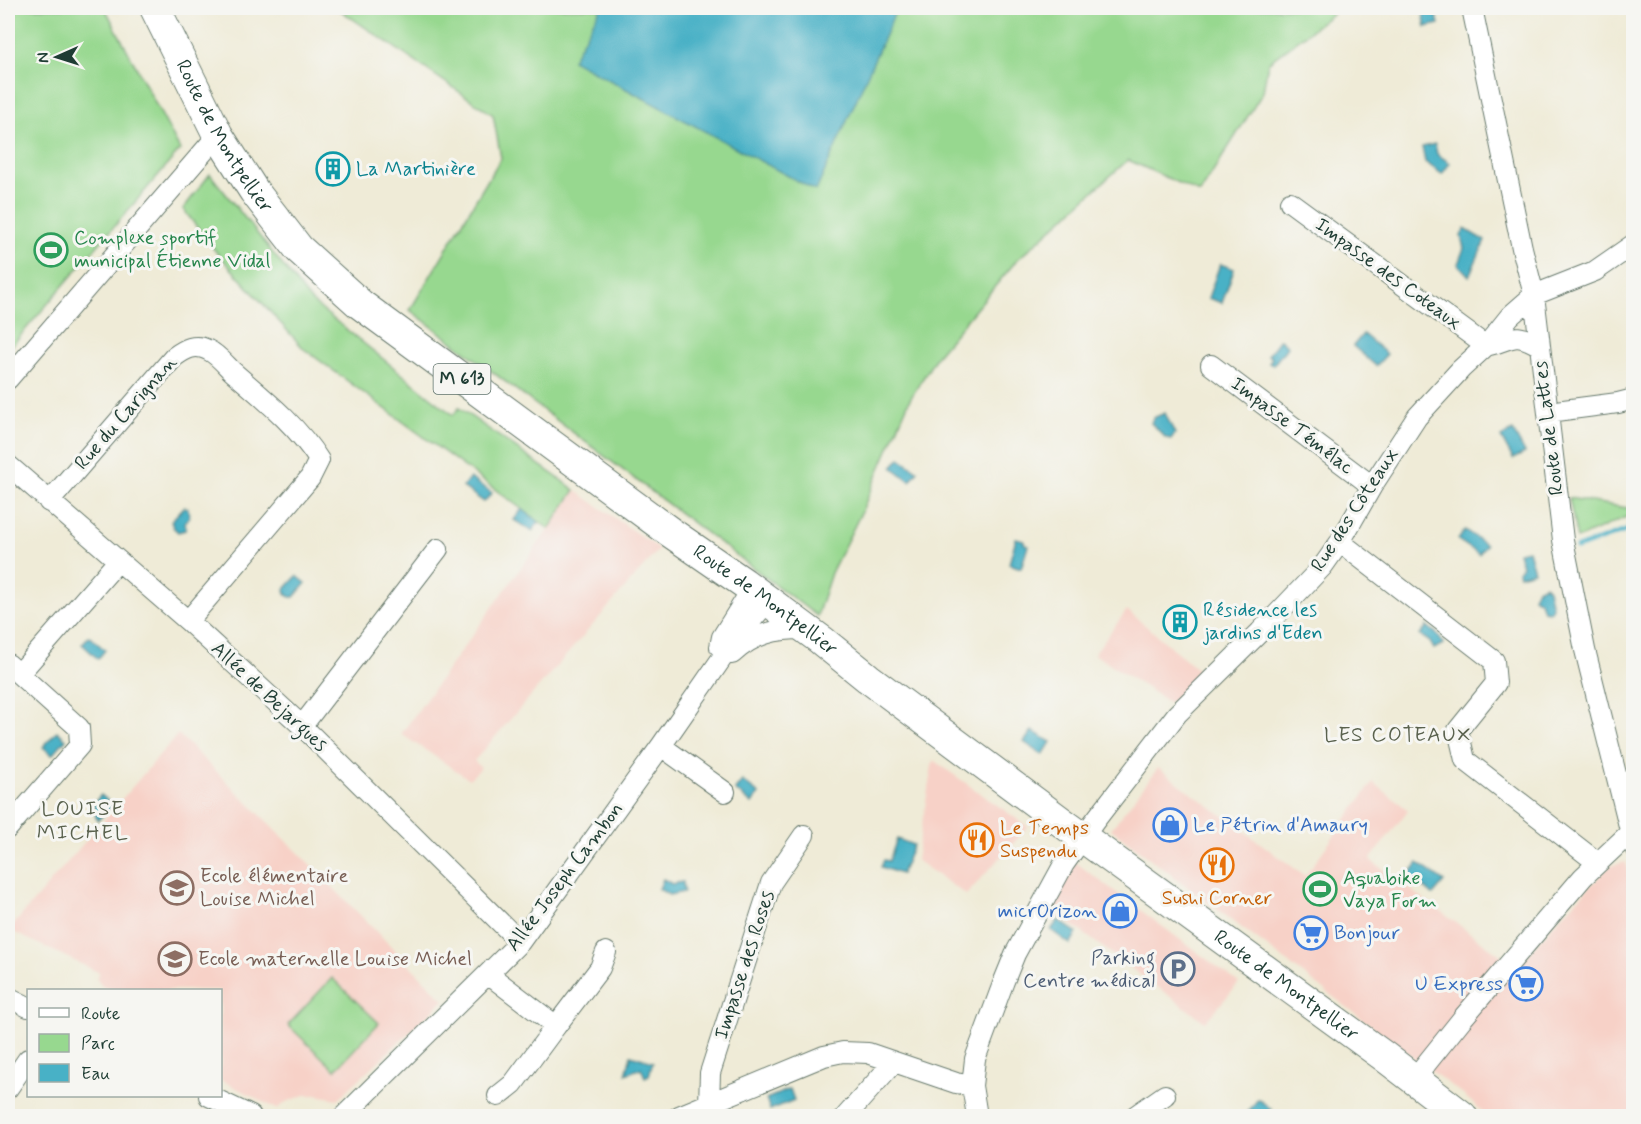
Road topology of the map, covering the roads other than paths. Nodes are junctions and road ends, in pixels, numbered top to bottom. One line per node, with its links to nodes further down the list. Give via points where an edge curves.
1 (155, 8): 3 (main road, Route de Montpellier / M 613)
2 (1472, 8): 6 (street, Route de Lattes)
3 (218, 135): 10 (street); 19 (main road, Route de Montpellier / M 613, via 254,191 299,249 360,304)
4 (1290, 202): 7 (street, Impasse des Coteaux)
5 (1634, 244): 6 (street, Rue des Côteaux, via 1595,271)
6 (1534, 296): 7 (street, Rue des Côteaux, via 1510,316); 8 (street, Route de Lattes)
7 (1486, 346): 8 (street, Rue des Côteaux, via 1518,336); 14 (street, Rue des Côteaux, via 1417,417)
8 (1540, 346): 12 (street, Route de Lattes)
9 (1211, 365): 14 (street, Impasse Témélac)
10 (8, 379)
11 (1634, 399): 12 (street)
12 (1548, 412): 29 (street, Route de Lattes, via 1563,540)
13 (8, 465): 15 (street, Allée de Bejargues)
14 (1372, 486): 16 (street, Rue des Côteaux)
15 (49, 502): 18 (street, Allée de Bejargues); 20 (street, Rue du Carignan, via 174,357 196,346 209,350 308,442 319,460 310,478)
16 (1340, 542): 30 (street, Rue des Côteaux, via 1323,566 1177,714); 31 (street, via 1494,661 1496,683 1458,730 1465,760)
17 (438, 549): 24 (street)
18 (117, 561): 20 (street, Allée de Bejargues); 22 (street)
19 (750, 588): 21 (main road, Route de Montpellier / M 613); 23 (street, Allée Joseph Cambon, via 722,637); 23 (street, Allée Joseph Cambon, via 736,638)
20 (188, 621): 24 (street, Allée de Bejargues)
21 (805, 629): 23 (street, Allée Joseph Cambon, via 767,632 741,646); 30 (main road, Route de Montpellier / M 613)
22 (13, 669): 27 (street, via 79,728 80,745)
23 (715, 670): 25 (street, Allée Joseph Cambon)
24 (302, 726): 32 (street, Allée de Bejargues)
25 (661, 746): 26 (street); 32 (street, Allée Joseph Cambon)
26 (725, 792)
27 (8, 828)
28 (804, 835): 46 (street, Impasse des Roses, via 771,883 710,1073)
29 (1633, 836): 31 (street)
30 (1083, 837): 40 (main road, Route de Montpellier / M 613); 41 (street, Rue des Côteaux, via 1015,954 975,1059)
31 (1598, 863): 40 (street)
32 (520, 942): 34 (street, Allée Joseph Cambon)
33 (606, 952): 37 (street, via 600,968)
34 (488, 974): 37 (street); 48 (street, Allée Joseph Cambon)
35 (8, 997): 36 (street)
36 (27, 1006)
37 (556, 1026): 44 (street, via 513,1084)
38 (27, 1060): 42 (street)
39 (894, 1062): 41 (street); 46 (street, via 868,1053 824,1056); 50 (street)
40 (1414, 1079): 53 (main road, Route de Montpellier / M 613)
41 (972, 1086): 51 (street, Rue des Côteaux)
42 (8, 1088)
43 (1164, 1095): 52 (street)
44 (498, 1096)
45 (213, 1097): 47 (street)
46 (710, 1104): 49 (street)
47 (251, 1116)
48 (344, 1116)
49 (679, 1116)
50 (846, 1116)
51 (977, 1116)
52 (1135, 1116)
53 (1462, 1116)

